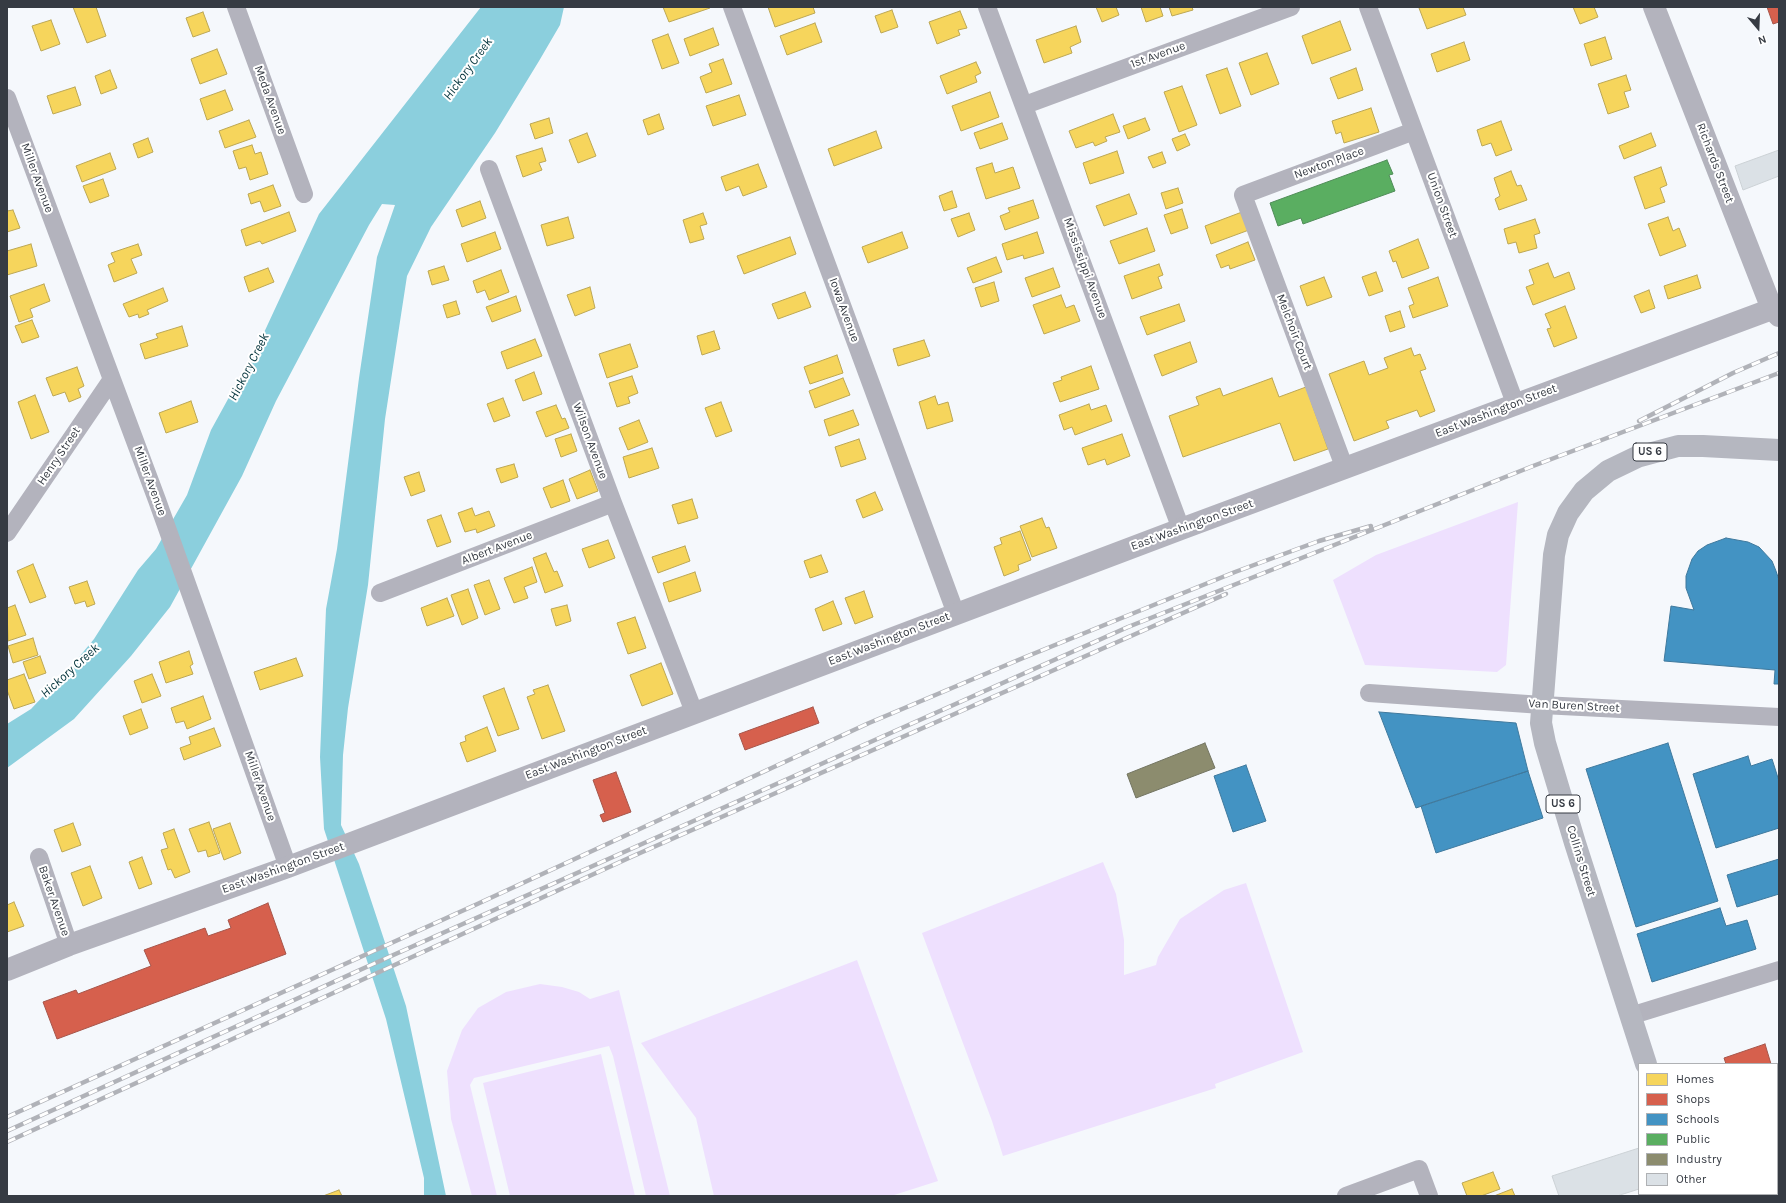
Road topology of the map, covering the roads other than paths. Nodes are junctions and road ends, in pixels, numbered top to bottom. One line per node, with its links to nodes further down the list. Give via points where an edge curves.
1 (236, 7): 11 (street, Meda Avenue)
2 (732, 7): 22 (street, Iowa Avenue)
3 (988, 7): 8 (street, Mississippi Avenue)
4 (1291, 7): 8 (street, 1st Avenue)
5 (1368, 7): 9 (street, Union Street)
6 (1654, 7): 13 (street, Richards Street)
7 (7, 98): 14 (street, Miller Avenue)
8 (1025, 105): 19 (street, Mississippi Avenue)
9 (1414, 131): 12 (street, Newton Place); 15 (street, Union Street)
10 (489, 169): 18 (street, Wilson Avenue)
11 (304, 194)
12 (1243, 195): 17 (street, Melchoir Court)
13 (1777, 311): 15 (street, East Washington Street)
14 (112, 379): 20 (street, Henry Street); 28 (street, Miller Avenue, via 191,592)
15 (1515, 403): 17 (street, East Washington Street)
16 (1779, 450): 24 (main road, Collins Street / US 6, via 1678,446 1637,457 1608,471 1584,491 1568,513 1558,535 1554,555)
17 (1345, 468): 19 (street, East Washington Street)
18 (613, 503): 21 (street, Albert Avenue); 25 (street, Wilson Avenue)
19 (1181, 528): 22 (street, East Washington Street)
20 (7, 533)
21 (380, 593)
22 (956, 614): 25 (street, East Washington Street)
23 (1369, 693): 24 (street, Van Buren Street)
24 (1542, 705): 26 (street, Van Buren Street); 32 (main road, Collins Street / US 6, via 1541,723 1545,743)
25 (694, 712): 28 (street, East Washington Street)
26 (1779, 717)
27 (39, 857): 29 (street, Baker Avenue)
28 (288, 867): 29 (street, East Washington Street)
29 (69, 945): 30 (street, East Washington Street)
30 (7, 970)
31 (1779, 970): 32 (street)
32 (1630, 1016): 33 (main road, Collins Street / US 6)
33 (1646, 1063)
34 (1346, 1196): 35 (street, via 1419,1169)
35 (1429, 1196)

